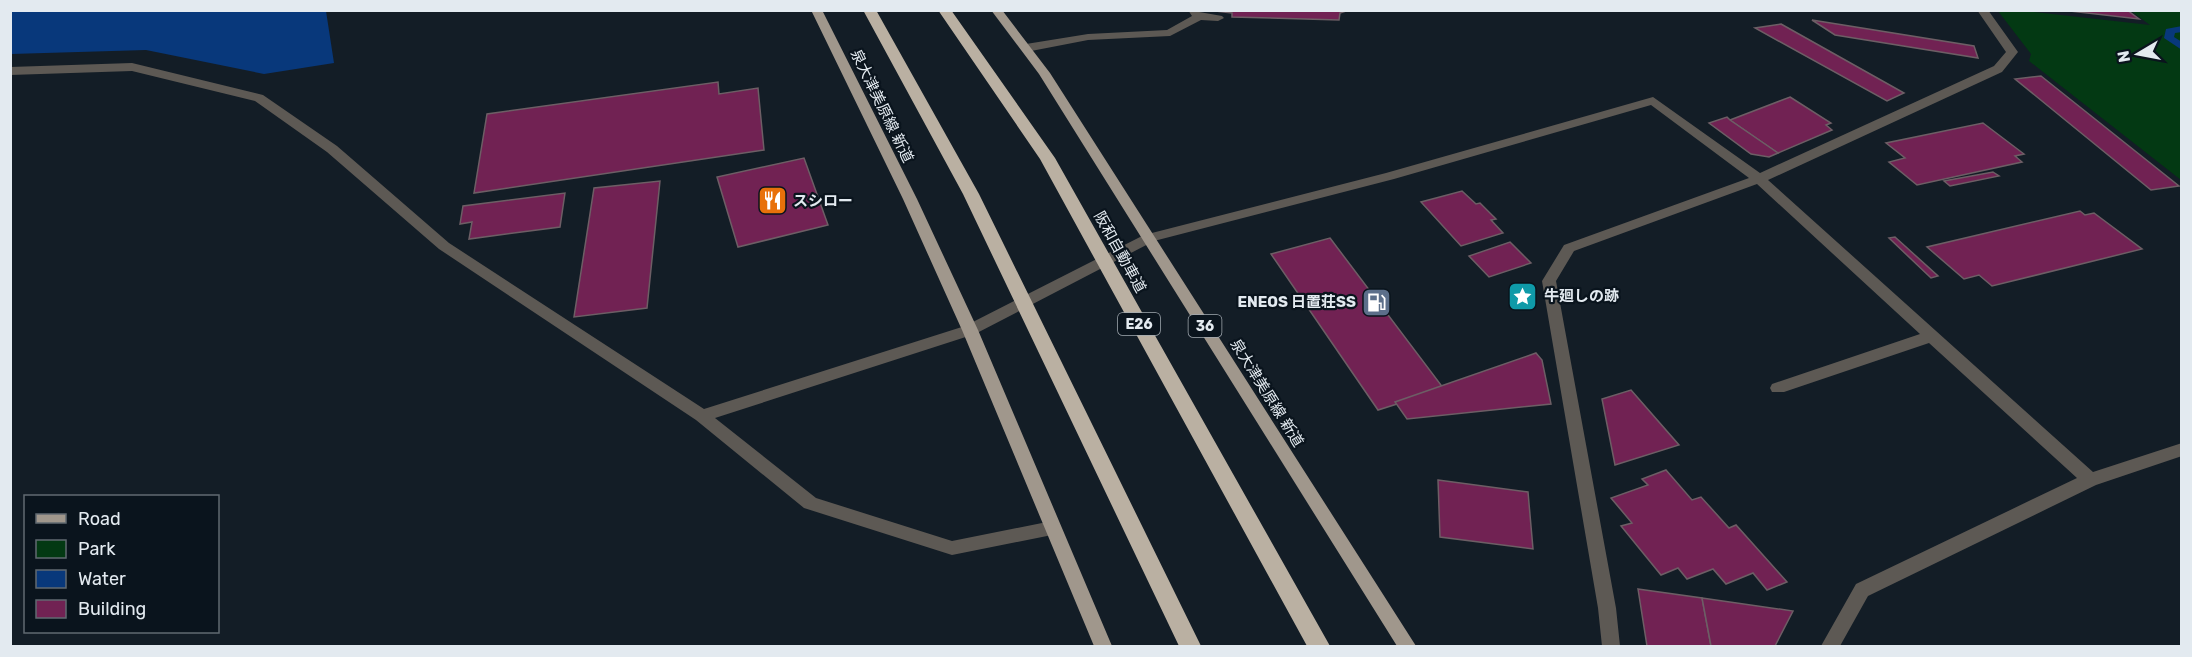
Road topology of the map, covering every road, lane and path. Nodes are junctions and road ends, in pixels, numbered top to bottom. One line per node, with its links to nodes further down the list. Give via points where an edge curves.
1 (816, 10): 12 (main road, 泉大津美原線 新道)
2 (869, 10): 20 (highway, via 971,194)
3 (944, 10): 21 (highway, 阪和自動車道 / E26, via 1047,158)
4 (996, 10): 8 (main road, 泉大津美原線 新道 / 36)
5 (1982, 10): 10 (street, via 2012,51 1998,69)
6 (1196, 13): 7 (street); 8 (street, via 1170,33 1088,37)
7 (1218, 18)
8 (1026, 48): 11 (main road, 泉大津美原線 新道 / 36)
9 (10, 72): 15 (street, via 132,67 259,98 332,149 444,246)
10 (1758, 179): 11 (street, via 1653,101); 13 (street); 23 (street, via 1569,248 1549,281)
11 (1149, 238): 12 (street); 22 (main road, 泉大津美原線 新道 / 36)
12 (970, 330): 15 (street); 18 (main road, 泉大津美原線 新道)
13 (1932, 336): 14 (street); 17 (street)
14 (1778, 388)
15 (702, 416): 18 (street, via 810,502 952,548)
16 (2181, 449): 17 (street)
17 (2090, 480): 24 (street, via 1862,590)
18 (1052, 528): 19 (main road, 泉大津美原線 新道)
19 (1103, 646)
20 (1190, 646)
21 (1318, 646)
22 (1407, 646)
23 (1611, 646)
24 (1830, 646)

